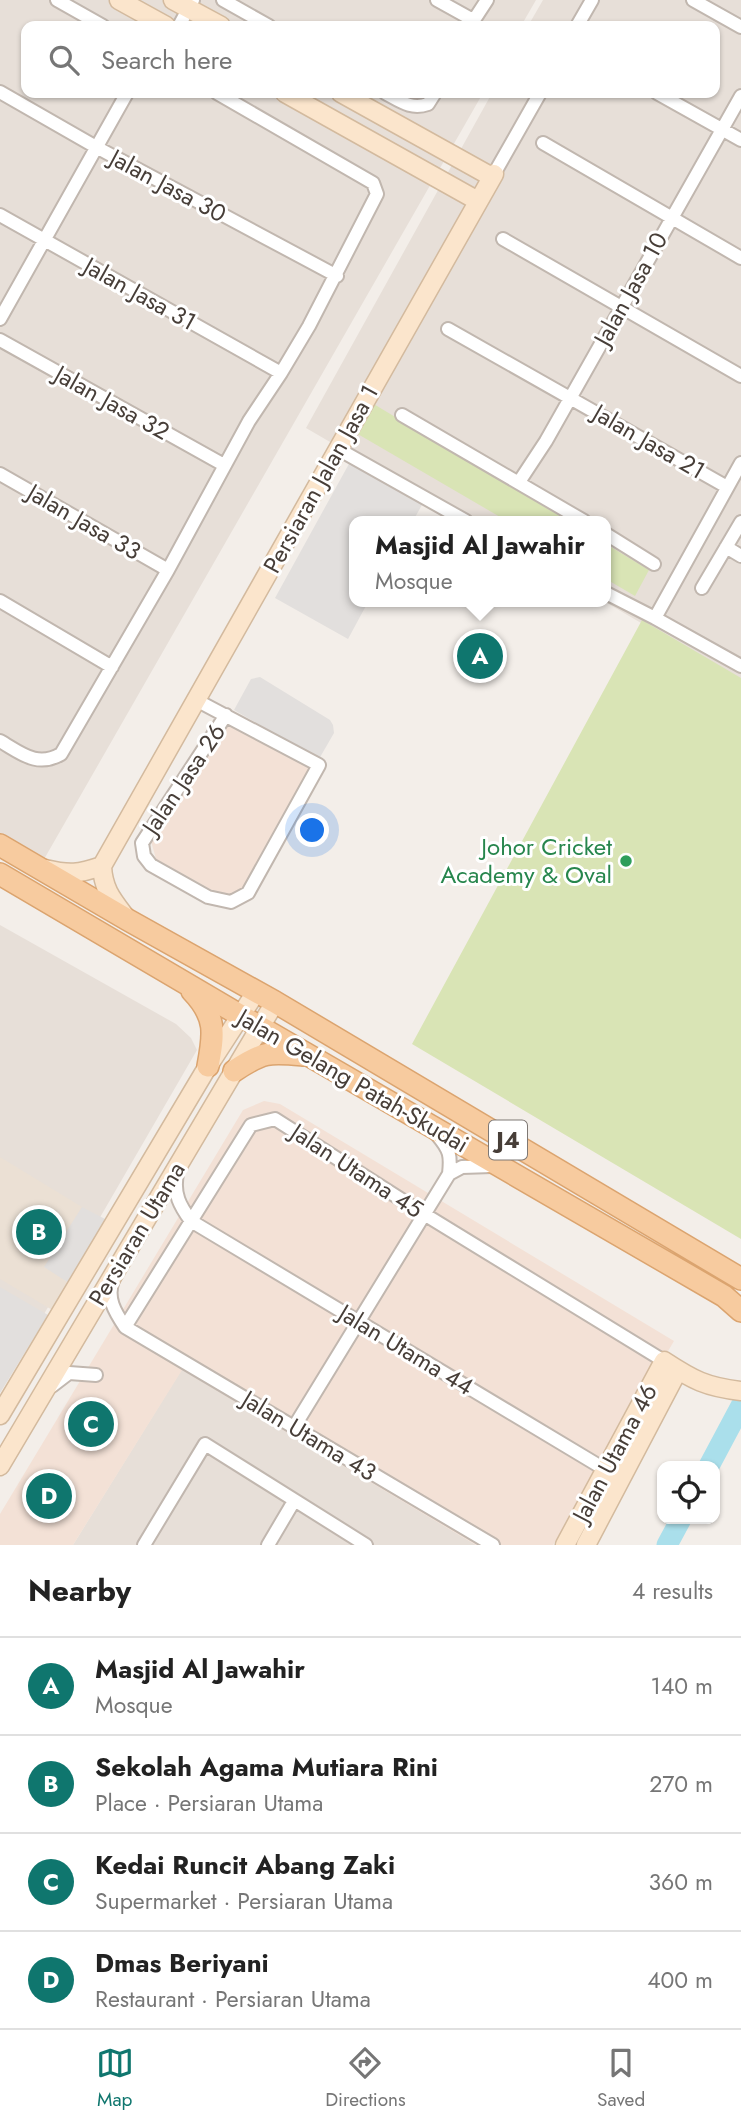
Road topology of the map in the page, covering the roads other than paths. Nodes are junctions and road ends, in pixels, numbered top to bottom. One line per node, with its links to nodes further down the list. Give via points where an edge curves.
1 (58, 0): 9 (street)
2 (120, 0): 10 (street)
3 (223, 0): 14 (street)
4 (437, 0): 15 (street)
5 (487, 0): 16 (street)
6 (592, 0): 17 (street)
7 (694, 0): 18 (street)
8 (181, 2): 11 (street); 12 (street); 13 (street)
9 (94, 21)
10 (154, 21)
11 (164, 21)
12 (179, 21)
13 (213, 21)
14 (260, 21)
15 (468, 21)
16 (472, 21)
17 (580, 21)
18 (741, 27)
19 (0, 92): 32 (street, Jalan Jasa 30)
20 (741, 96): 29 (street, Jalan Jasa 10)
21 (124, 98): 32 (street)
22 (226, 98): 40 (street, via 373,183 377,194)
23 (294, 98): 34 (street)
24 (350, 98): 33 (street)
25 (394, 98): 26 (street, via 419,107)
26 (432, 98)
27 (537, 98): 33 (street, Persiaran Jalan Jasa 1)
28 (666, 98): 29 (street)
29 (722, 130): 30 (street); 36 (street, Jalan Jasa 10)
30 (741, 140)
31 (543, 143): 36 (street)
32 (96, 147): 38 (street); 40 (street, Jalan Jasa 30)
33 (493, 175): 34 (street, Persiaran Jalan Jasa 1)
34 (478, 201): 49 (street, Persiaran Jalan Jasa 1)
35 (0, 215): 38 (street, Jalan Jasa 31)
36 (672, 218): 39 (street); 41 (street, Jalan Jasa 10)
37 (503, 239): 41 (street)
38 (44, 241): 42 (street); 45 (street, Jalan Jasa 31)
39 (741, 258)
40 (337, 276): 45 (street)
41 (621, 307): 46 (street); 47 (street, Jalan Jasa 10)
42 (0, 319)
43 (448, 329): 47 (street, Jalan Jasa 21)
44 (0, 340): 51 (street, Jalan Jasa 32)
45 (281, 373): 51 (street)
46 (741, 376)
47 (570, 397): 53 (street, Jalan Jasa 10); 54 (street, Jalan Jasa 21)
48 (402, 415): 53 (street)
49 (338, 449): 55 (street); 69 (street, Persiaran Jalan Jasa 1)
50 (741, 463): 54 (street)
51 (224, 466): 62 (street)
52 (0, 474): 62 (street, Jalan Jasa 33)
53 (519, 482): 56 (street)
54 (727, 487): 66 (street)
55 (457, 516)
56 (576, 516)
57 (741, 522): 59 (street)
58 (611, 537): 61 (street)
59 (726, 547): 60 (street); 63 (street)
60 (741, 555)
61 (654, 564)
62 (168, 570): 68 (street)
63 (702, 588)
64 (611, 596): 66 (street)
65 (0, 601): 68 (street)
66 (655, 618): 67 (street)
67 (741, 666)
68 (112, 667): 71 (street, via 55,758 35,761)
69 (196, 699): 70 (street); 73 (street, Persiaran Jalan Jasa 1)
70 (226, 715): 70 (street, Jalan Jasa 26, via 319,765 248,893 231,902 208,897 151,865 142,843)
71 (0, 741)
72 (0, 845): 74 (main road, Jalan Gelang Patah-Skudai / J4)
73 (103, 866): 74 (street, via 80,873); 76 (street, via 103,882)
74 (39, 868): 76 (main road, Jalan Gelang Patah-Skudai / J4)
75 (0, 874): 77 (main road, Jalan Gelang Patah-Skudai / J4)
76 (128, 920): 78 (main road, Jalan Gelang Patah-Skudai / J4)
77 (182, 980): 79 (main road, Jalan Gelang Patah-Skudai / J4); 82 (main road, via 209,1012 214,1035)
78 (265, 997): 79 (street, Persiaran Utama); 80 (street, Persiaran Utama); 91 (main road, Jalan Gelang Patah-Skudai / J4)
79 (241, 1015): 80 (main road, Jalan Gelang Patah-Skudai / J4); 82 (street, Persiaran Utama)
80 (260, 1027): 81 (main road, Jalan Gelang Patah-Skudai / J4); 83 (street, Persiaran Utama)
81 (310, 1055): 83 (main road, via 257,1056); 84 (main road, Jalan Gelang Patah-Skudai / J4)
82 (208, 1066): 99 (street, Persiaran Utama)
83 (234, 1071): 85 (street, Persiaran Utama)
84 (429, 1125): 86 (main road, Jalan Gelang Patah-Skudai / J4); 87 (street, via 445,1144)
85 (181, 1161): 89 (street, via 176,1195); 90 (street, Persiaran Utama)
86 (500, 1167): 87 (street, via 462,1167); 92 (main road, Jalan Gelang Patah-Skudai / J4, via 724,1296)
87 (449, 1174): 88 (street)
88 (424, 1214): 89 (street, Jalan Utama 45, via 275,1119 251,1125); 93 (street); 95 (street, Jalan Utama 45)
89 (191, 1221): 93 (street, Jalan Utama 44); 94 (street, Jalan Utama 45)
90 (116, 1270): 94 (street, via 111,1298); 98 (street, Persiaran Utama)
91 (741, 1279)
92 (741, 1311)
93 (358, 1321): 100 (street); 102 (street, Jalan Utama 44)
94 (125, 1327): 100 (street, Jalan Utama 43)
95 (671, 1366): 97 (street, via 692,1379); 102 (street, Jalan Utama 46)
96 (96, 1375): 98 (street, via 69,1373)
97 (741, 1391)
98 (44, 1393): 101 (street, Persiaran Utama)
99 (0, 1415)
100 (293, 1427): 107 (street, Jalan Utama 43)
101 (0, 1466)
102 (613, 1475): 108 (street, Jalan Utama 46); 109 (street, Jalan Utama 46)
103 (294, 1502): 104 (street, via 205,1444); 105 (street); 106 (street)
104 (144, 1545)
105 (268, 1545)
106 (366, 1545)
107 (493, 1545)
108 (565, 1545)
109 (586, 1545)

